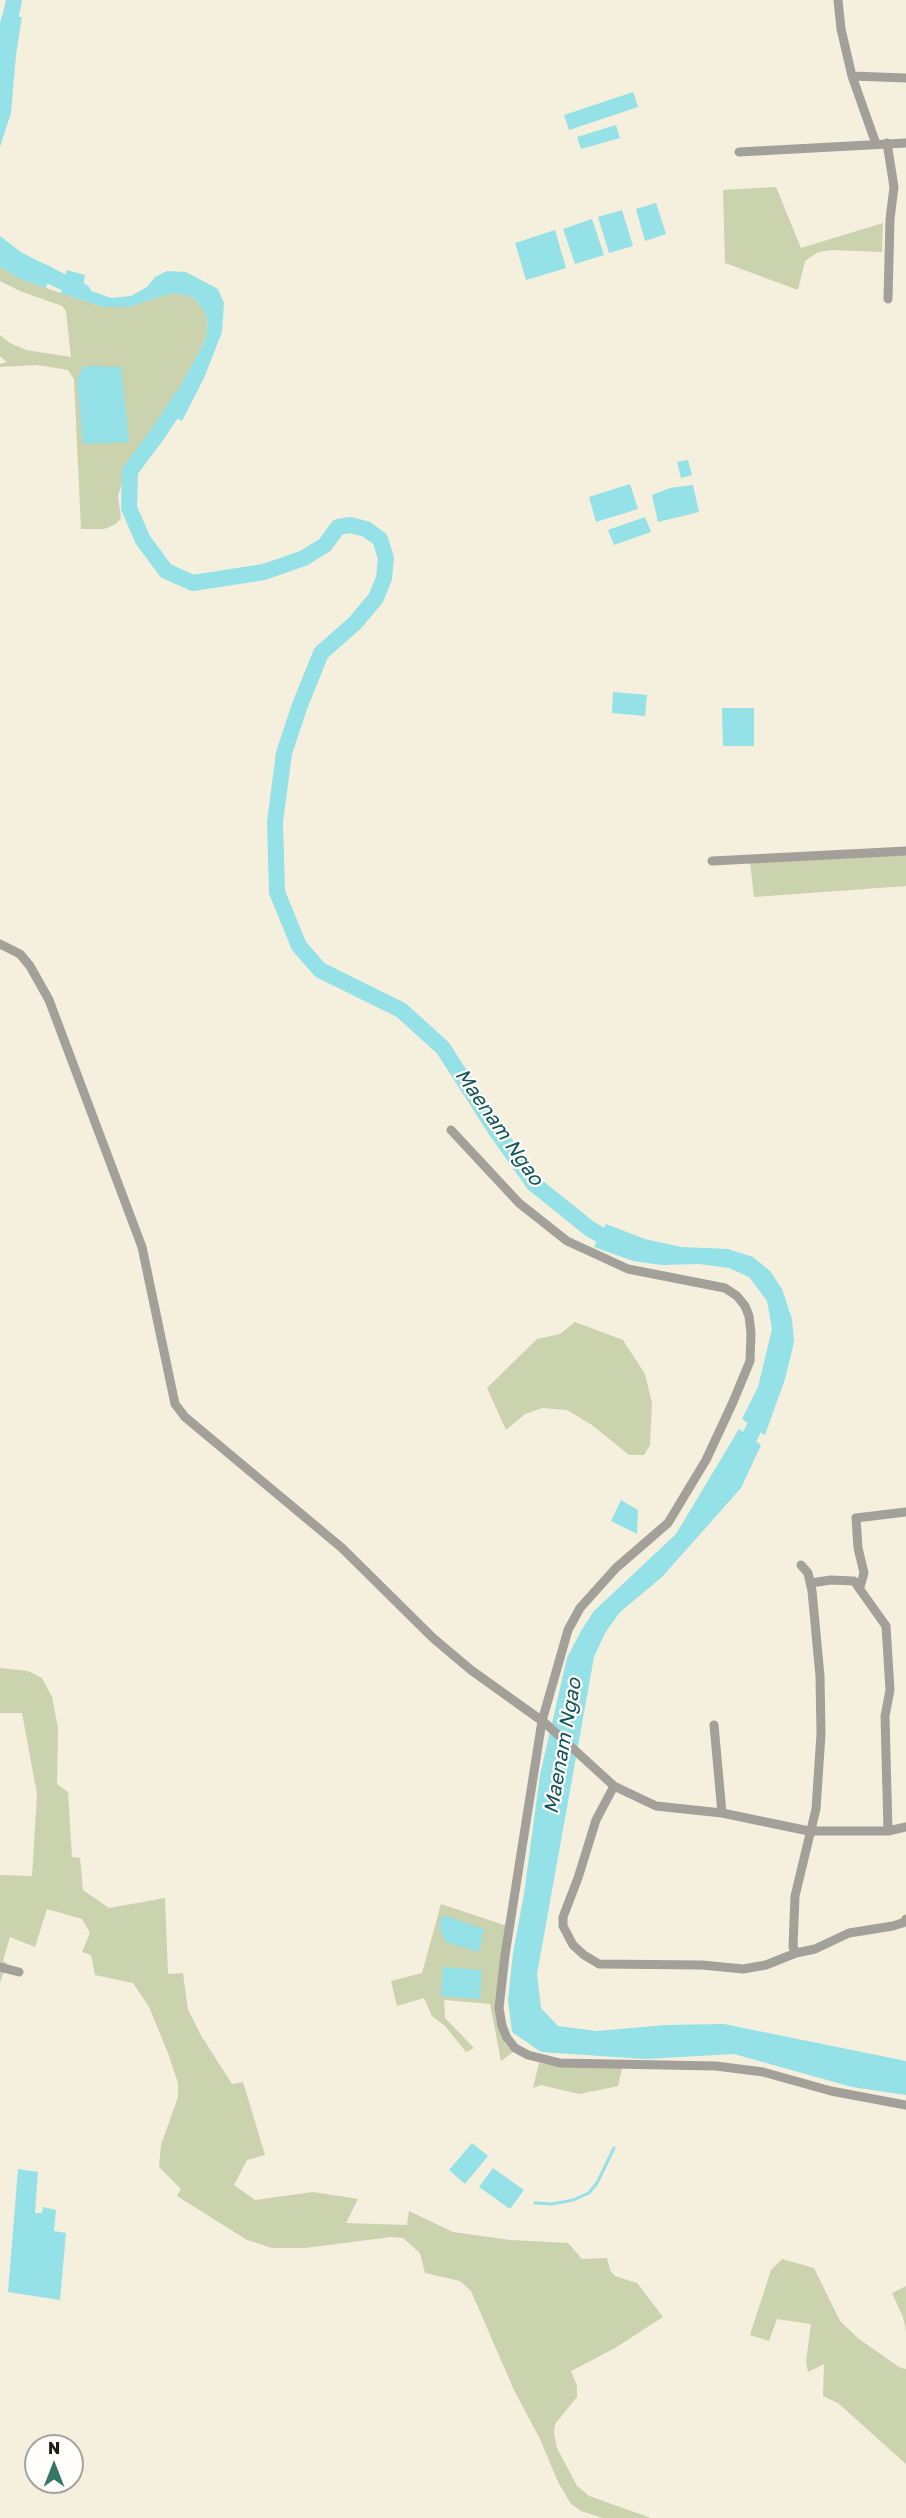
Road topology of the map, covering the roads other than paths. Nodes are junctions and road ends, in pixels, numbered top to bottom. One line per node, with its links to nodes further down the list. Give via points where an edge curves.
1 (838, 0): 2 (street, via 840,29)
2 (852, 76): 3 (street); 6 (street)
3 (906, 78)
4 (887, 143): 5 (street); 6 (street); 8 (street, via 894,187)
5 (906, 143)
6 (876, 144): 7 (street)
7 (738, 152)
8 (888, 299)
9 (906, 851): 10 (street)
10 (712, 861)
11 (0, 944): 17 (street, via 20,954 30,966 49,1000 86,1096 142,1246 174,1404 342,1548 433,1638)
12 (452, 1130): 17 (street, via 519,1203 567,1241 628,1269 725,1288 737,1296 749,1316 750,1361 706,1460 662,1530 616,1568 575,1615)
13 (906, 1512): 16 (street, via 856,1518 864,1573)
14 (801, 1564): 15 (street)
15 (811, 1583): 16 (street, via 846,1580); 22 (street, via 821,1734 816,1809)
16 (860, 1587): 23 (street, via 886,1626 890,1690 885,1716)
17 (544, 1722): 19 (street); 28 (street, via 499,2008 502,2026 515,2048 560,2063 743,2069 831,2091)
18 (714, 1725): 20 (street)
19 (614, 1786): 20 (street, via 656,1806); 25 (street, via 596,1820 563,1917 563,1926 573,1945 599,1964 618,1966 702,1965 743,1969)
20 (722, 1813): 22 (street)
21 (906, 1827): 23 (street)
22 (809, 1831): 23 (street); 25 (street, via 795,1896)
23 (888, 1831)
24 (906, 1919): 25 (street, via 893,1926 849,1933)
25 (796, 1953)
26 (0, 1967): 27 (street)
27 (19, 1972)
28 (906, 2104)

